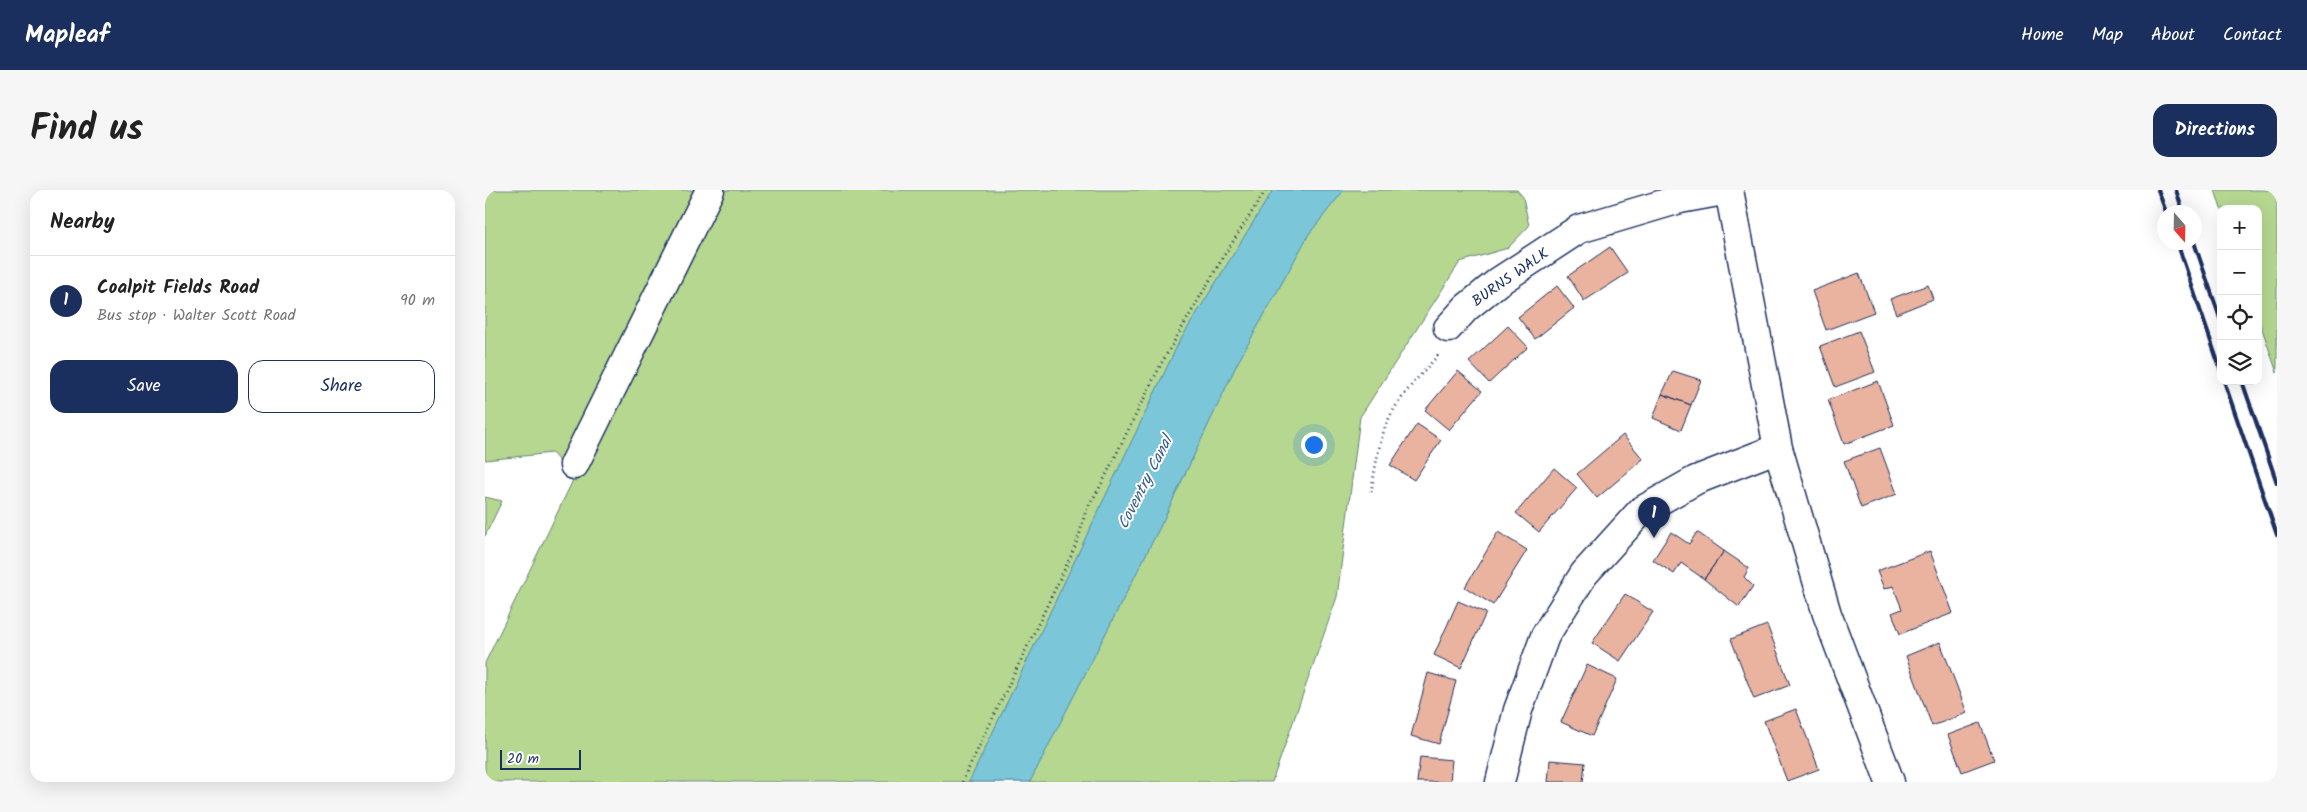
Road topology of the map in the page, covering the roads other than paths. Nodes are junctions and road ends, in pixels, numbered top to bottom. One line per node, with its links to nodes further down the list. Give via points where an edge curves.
1 (710, 190): 5 (street)
2 (1729, 190): 3 (street, BURNS WALK, via 1680,199 1579,229 1498,282 1466,308); 4 (street)
3 (1448, 328)
4 (1778, 448): 6 (street, via 1696,480 1641,511 1584,574 1545,636 1518,710); 7 (street, via 1827,614)
5 (574, 465)
6 (1500, 782)
7 (1890, 782)

